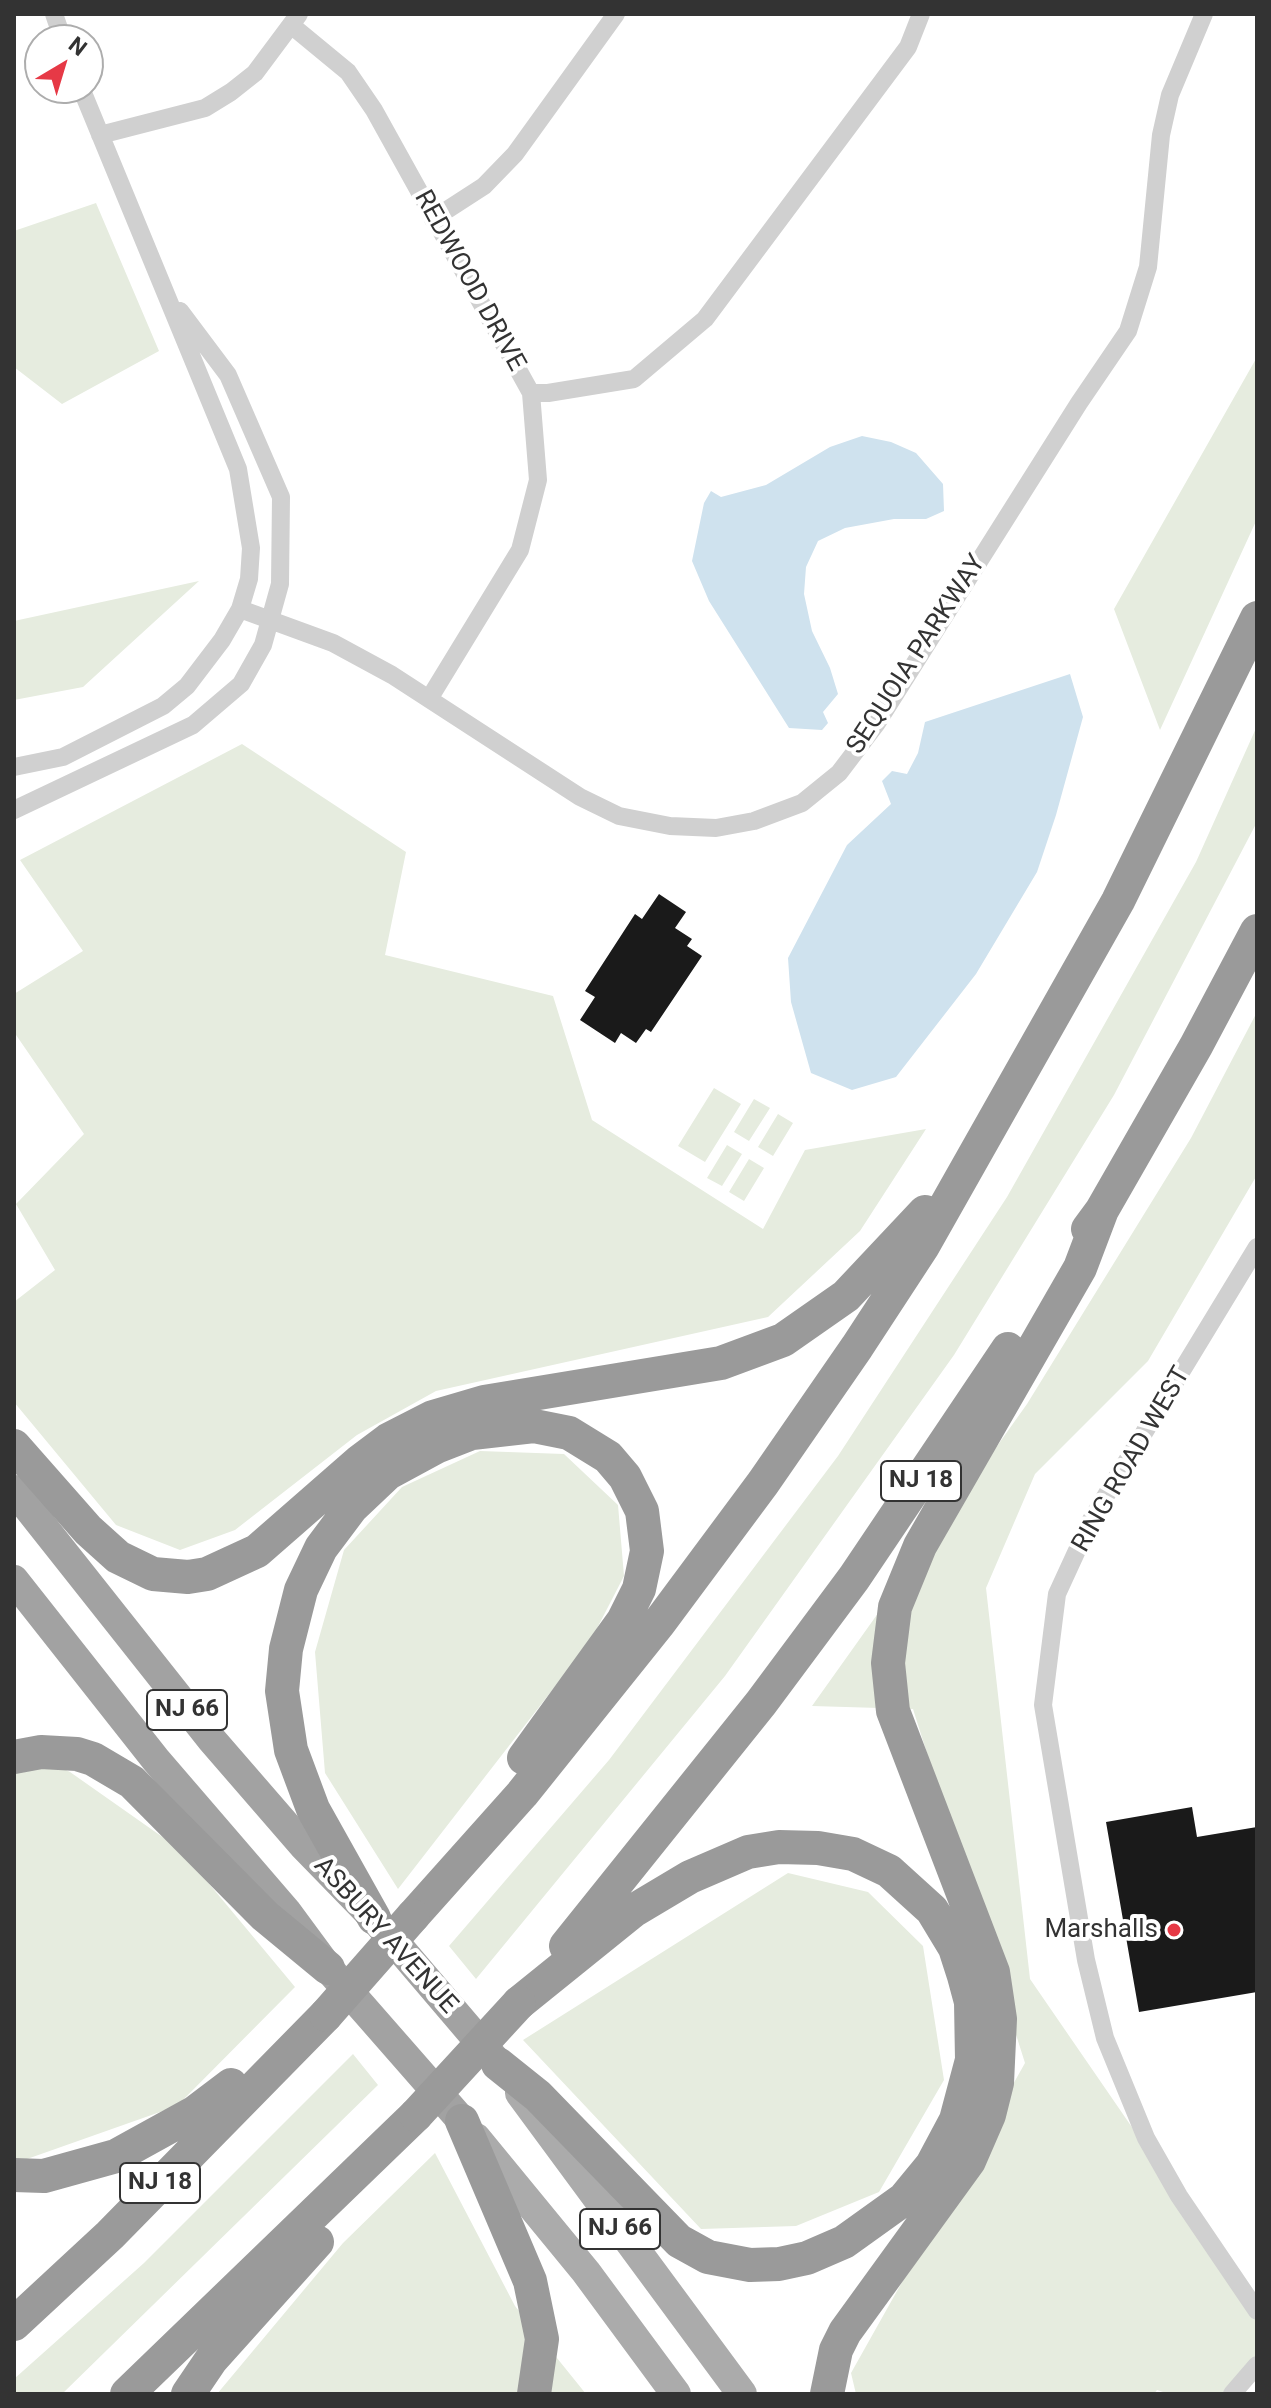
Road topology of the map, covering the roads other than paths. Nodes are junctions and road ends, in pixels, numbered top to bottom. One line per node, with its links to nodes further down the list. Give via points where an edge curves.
1 (616, 14): 7 (street, via 515,154 484,186)
2 (921, 14): 9 (street, REDWOOD DRIVE, via 908,47 705,319 634,379)
3 (1204, 14): 13 (street, SEQUOIA PARKWAY, via 1170,95 1148,267 1128,331 877,723 839,773 802,803 754,821 716,828 670,826 619,816 580,797)
4 (295, 19): 6 (street, via 255,73 205,108); 7 (street, REDWOOD DRIVE, via 348,72)
5 (87, 104): 6 (street)
6 (100, 135): 8 (street)
7 (433, 219): 9 (street, REDWOOD DRIVE)
8 (164, 290): 10 (street, via 238,469 251,548); 12 (street, via 228,375 281,497 280,584)
9 (531, 393): 13 (street, via 538,480 520,550)
10 (240, 609): 12 (street, SEQUOIA PARKWAY); 14 (street, via 200,672 163,706 63,757)
11 (1257, 618): 17 (highway, NJ 18, via 1118,901)
12 (271, 619): 13 (street, SEQUOIA PARKWAY, via 333,643); 15 (street, via 241,684 193,725)
13 (429, 699)
14 (14, 767)
15 (14, 810)
16 (1257, 931): 18 (highway, NJ 18)
17 (964, 1171): 20 (highway, via 846,1296 783,1340 721,1363 484,1402 433,1417 360,1461 257,1551 207,1574 153,1574 118,1557); 24 (highway, NJ 18, via 923,1246 763,1483 587,1715)
18 (1102, 1210): 27 (highway, NJ 18, via 845,1590); 41 (highway, via 1080,1268 920,1546 895,1607 888,1663 893,1711 993,1972 1000,2019 997,2083 969,2161 845,2332)
19 (1257, 1247): 33 (street, RING ROAD WEST, via 1091,1520 1057,1594 1043,1705 1083,1945 1105,2038 1130,2105 1179,2196)
20 (14, 1446)
21 (14, 1490): 25 (highway, ASBURY AVENUE / NJ 66, via 212,1740)
22 (14, 1580): 26 (highway, NJ 66)
23 (14, 1757): 26 (highway, via 77,1754 132,1782 265,1916)
24 (423, 1903): 25 (highway, via 446,1861 623,1621 644,1571 646,1530 625,1477 592,1445 550,1428 514,1426 472,1433 388,1473 351,1508 321,1548 301,1590 282,1691 291,1750 313,1809); 28 (highway, NJ 18, bridge)
25 (374, 1918): 29 (highway, ASBURY AVENUE / NJ 66)
26 (328, 1968): 30 (highway, NJ 66)
27 (524, 1999): 29 (highway, via 633,1911 690,1877 748,1852 818,1848 853,1854 889,1871 932,1910 955,1948 971,2002 972,2060 956,2120 932,2165 904,2199 844,2242 807,2258 750,2265 708,2257 679,2241 538,2096); 31 (highway, NJ 18, bridge)
28 (313, 2026): 32 (highway, via 194,2113 130,2149 44,2176); 34 (highway, NJ 18, via 110,2235)
29 (498, 2064): 40 (main road, ASBURY AVENUE / NJ 66)
30 (462, 2121): 38 (highway, via 530,2281 542,2339); 39 (main road, NJ 66, via 586,2272)
31 (392, 2142): 36 (highway, NJ 18); 37 (highway, via 348,2207 211,2360)
32 (14, 2175)
33 (1257, 2311)
34 (14, 2324)
35 (1257, 2365): 42 (street)
36 (127, 2394)
37 (188, 2394)
38 (534, 2394)
39 (676, 2394)
40 (742, 2394)
41 (827, 2394)
42 (1232, 2394)

